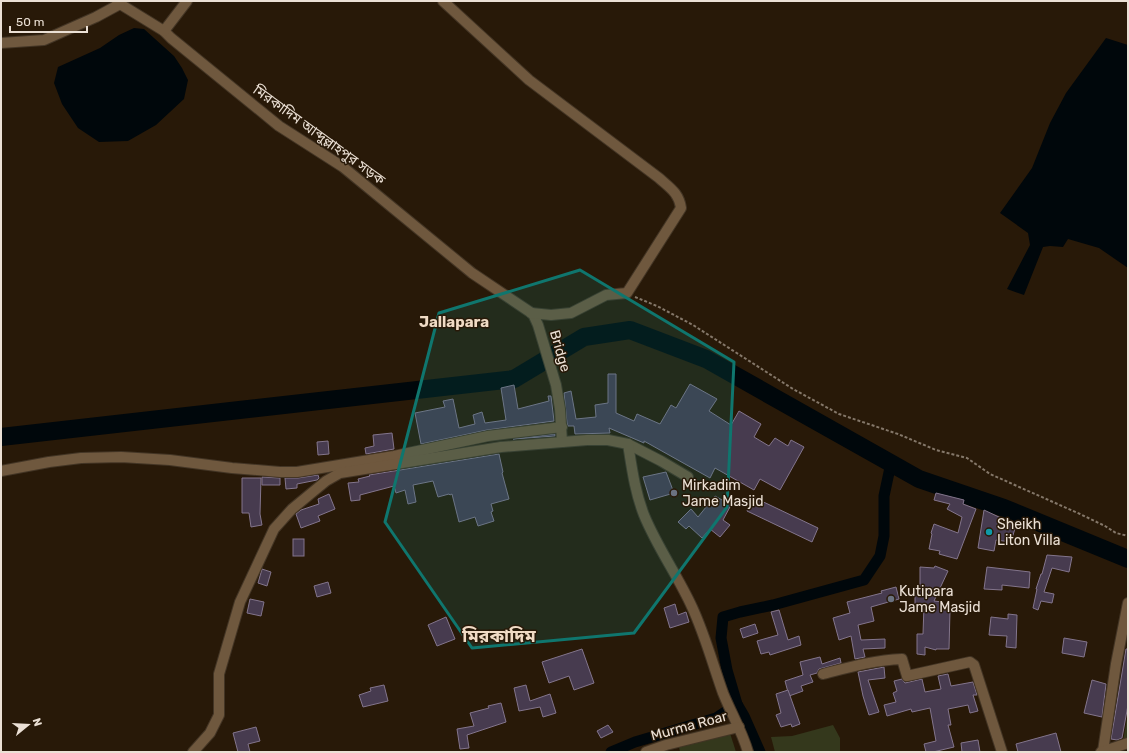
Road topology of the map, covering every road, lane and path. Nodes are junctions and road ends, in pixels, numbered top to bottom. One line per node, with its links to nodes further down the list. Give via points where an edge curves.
1 (187, 1): 4 (street)
2 (444, 1): 6 (street, via 529,80 659,178 678,196 681,208)
3 (118, 3): 4 (street, মিরকাদিম আব্দুল্লাহপুর সড়ক); 5 (street, via 96,17 44,40)
4 (164, 31): 7 (street, মিরকাদিম আব্দুল্লাহপুর সড়ক, via 279,126 343,167 472,273)
5 (1, 43)
6 (627, 293): 7 (street, via 606,295 571,313); 14 (path, via 693,325 793,389 839,414 936,450 967,458 990,474 1116,533)
7 (531, 313): 8 (street, মিরকাদিম আব্দুল্লাহপুর সড়ক)
8 (538, 325): 9 (street, Bridge, via 556,386)
9 (562, 427): 10 (street, Bridge); 12 (street, via 488,436 394,456 297,472 121,457 81,458)
10 (562, 442): 11 (street, via 608,440); 20 (street, via 501,447 340,473 298,504 274,529 240,602 219,674 219,715 210,733)
11 (628, 444): 13 (street); 17 (street, via 635,488 644,515 692,607)
12 (1, 471)
13 (688, 476)
14 (1128, 536)
15 (1128, 603): 19 (street, via 1116,664)
16 (823, 674): 23 (street, via 883,660 902,659 907,676 970,662 974,664)
17 (739, 727): 21 (street, Murma Roar, via 666,744); 22 (street)
18 (1128, 743): 19 (street)
19 (1104, 751)
20 (192, 752)
21 (646, 752)
22 (748, 752)
23 (1002, 752)

